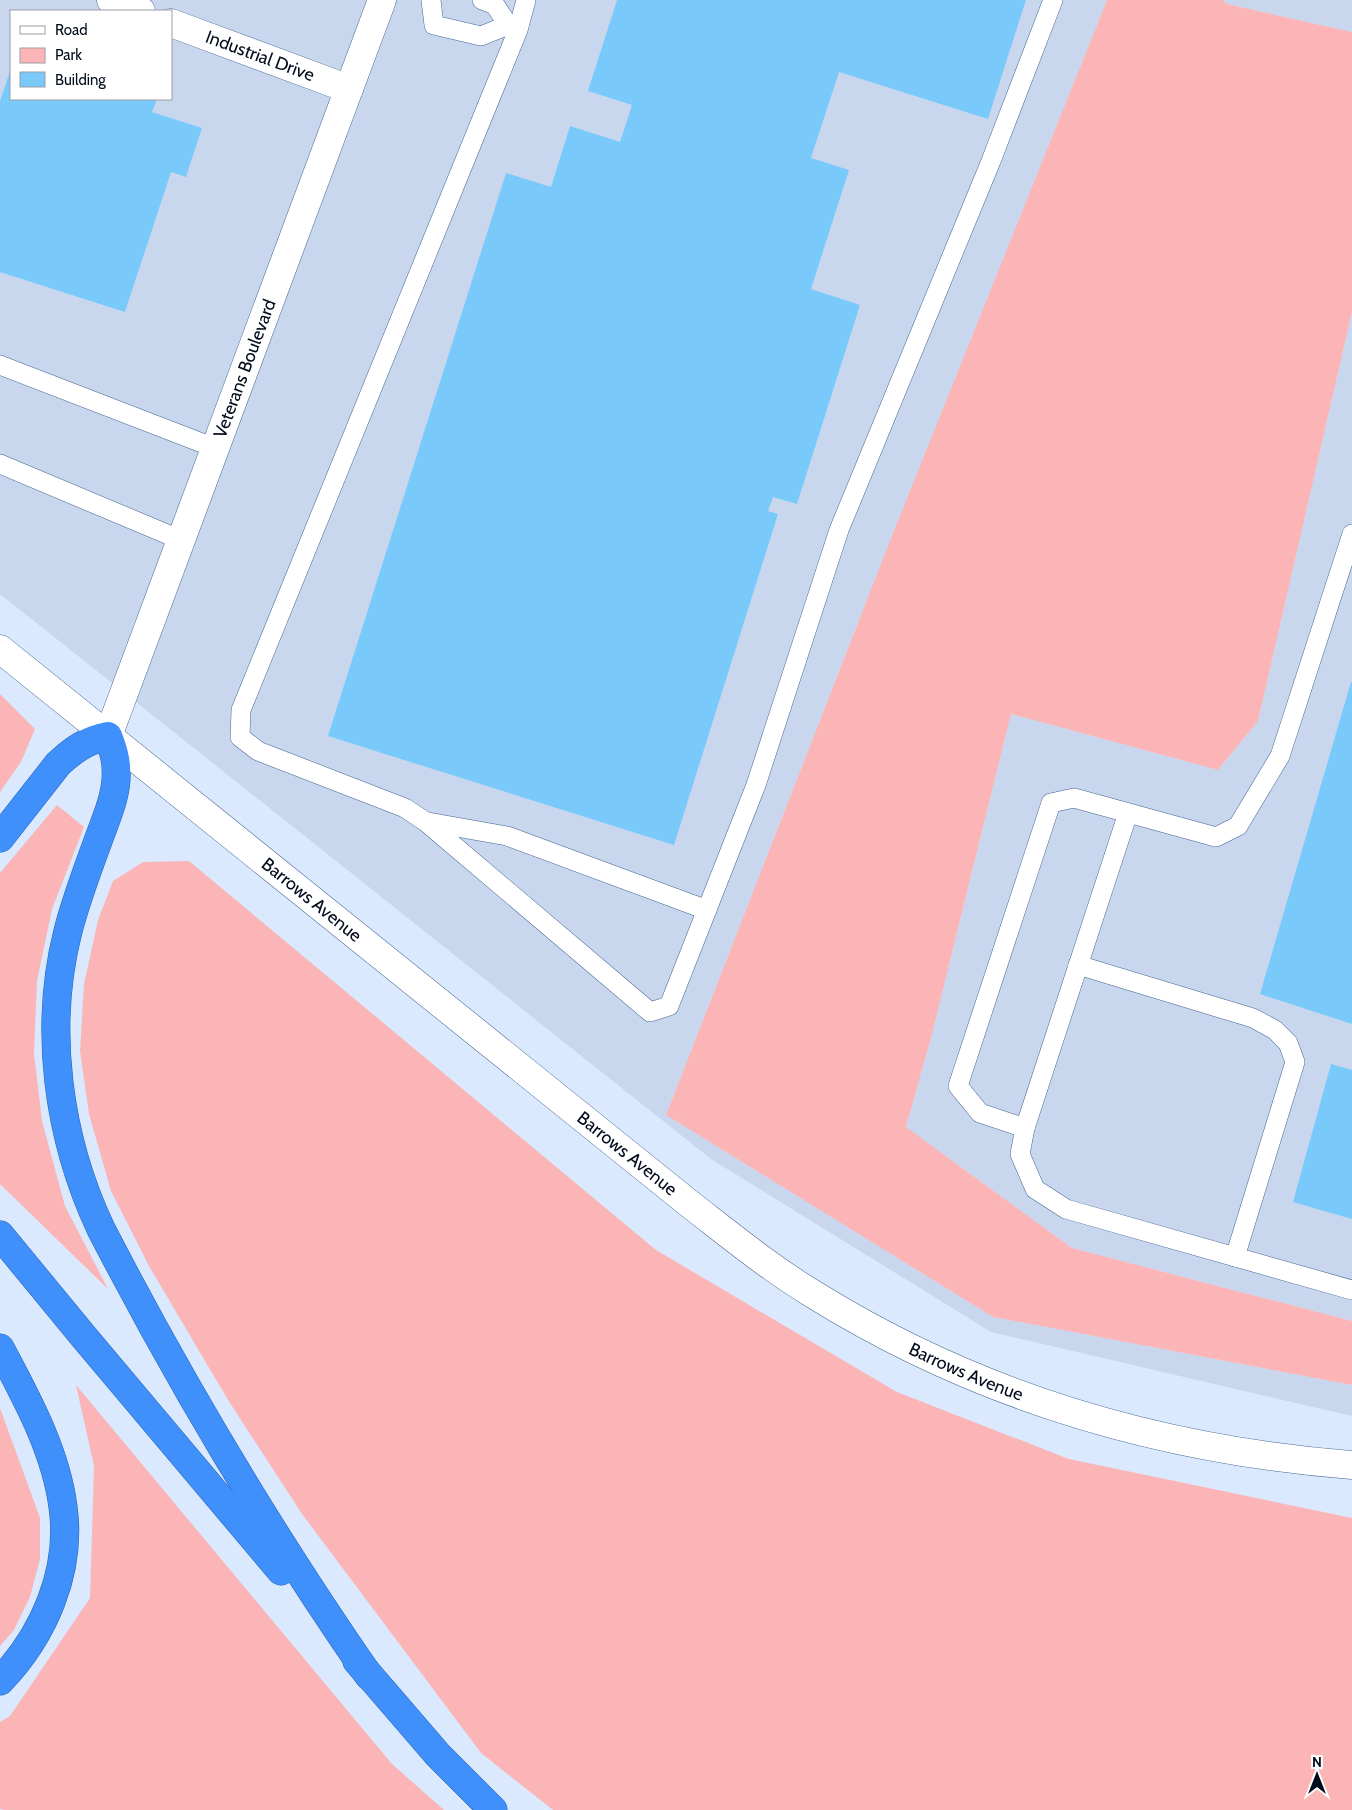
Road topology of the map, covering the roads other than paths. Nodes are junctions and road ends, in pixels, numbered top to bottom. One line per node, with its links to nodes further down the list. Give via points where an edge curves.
1 (111, 0): 7 (street)
2 (382, 0): 10 (street, Veterans Boulevard)
3 (431, 0): 9 (lane, via 434,25 481,36)
4 (482, 0): 9 (lane, via 495,5)
5 (526, 0): 9 (lane)
6 (1053, 0): 21 (lane, via 839,530 756,785)
7 (138, 10)
8 (172, 22): 10 (street, Industrial Drive)
9 (513, 28): 19 (lane, via 242,710 240,737 258,751 405,808)
10 (349, 89): 12 (street, Veterans Boulevard)
11 (0, 365): 12 (lane)
12 (215, 448): 15 (street, Veterans Boulevard)
13 (0, 464): 15 (lane)
14 (1352, 534): 18 (lane, via 1280,756 1238,826 1216,837)
15 (181, 540): 17 (street, Veterans Boulevard)
16 (0, 649): 17 (street, Barrows Avenue)
17 (108, 736): 20 (highway, via 94,738 58,764); 28 (street, Barrows Avenue, via 691,1205 813,1294 935,1359 1002,1388 1070,1412 1137,1432 1212,1448); 29 (highway, via 116,767 113,799 75,906 58,986 56,1041 60,1093 72,1152 101,1229 190,1395 257,1508)
18 (1128, 813): 22 (lane); 23 (lane, via 1074,798 1051,802 964,1067 958,1086 980,1113)
19 (426, 822): 21 (lane, via 507,836); 21 (lane, via 650,1012 670,1006)
20 (0, 838)
21 (707, 910)
22 (1078, 966): 23 (lane); 25 (lane, via 1253,1018 1276,1030 1288,1043 1295,1062)
23 (1025, 1128): 25 (lane, via 1020,1154 1035,1189 1066,1209)
24 (0, 1235): 29 (highway)
25 (1235, 1257): 26 (lane)
26 (1352, 1290)
27 (0, 1348): 30 (highway, via 54,1466 64,1508 59,1574 47,1614 25,1651)
28 (1352, 1465)
29 (370, 1676): 31 (highway, via 438,1755)
30 (0, 1680)
31 (493, 1810)

